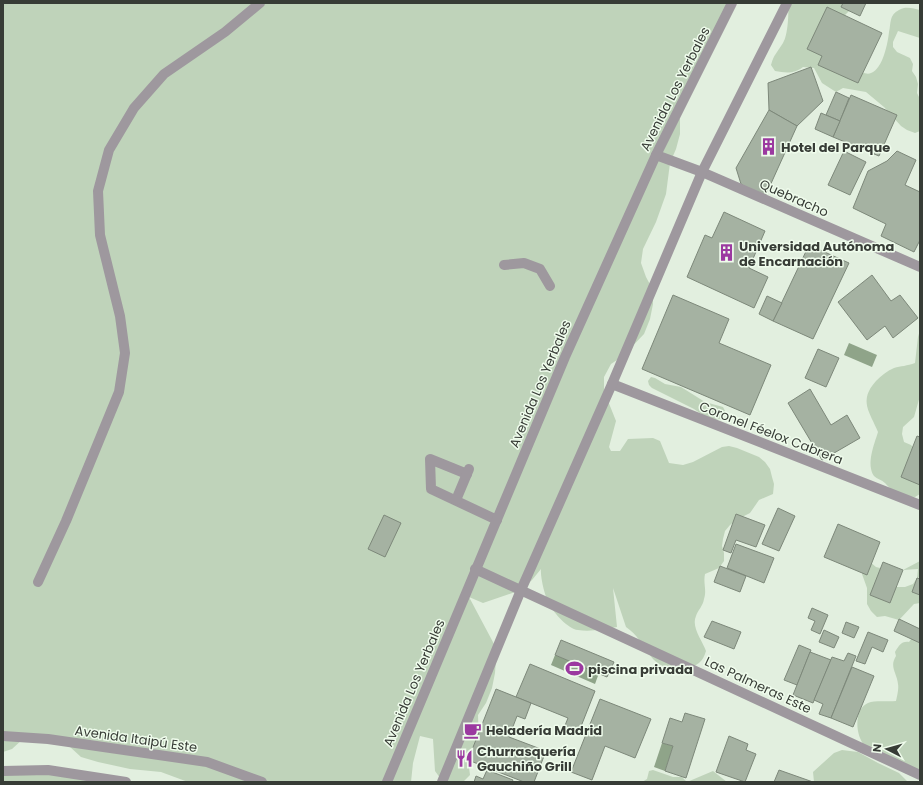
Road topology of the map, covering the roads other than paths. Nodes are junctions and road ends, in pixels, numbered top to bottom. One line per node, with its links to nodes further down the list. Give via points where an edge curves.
1 (260, 3): 14 (street, via 226,32 164,74 134,108 109,150 98,191 100,235 120,316 125,353 119,392)
2 (732, 3): 4 (street, Avenida Los Yerbales)
3 (787, 3): 5 (street)
4 (656, 155): 5 (street, Quebracho); 12 (street, Avenida Los Yerbales, via 565,357)
5 (702, 172): 7 (street, Quebracho); 9 (street)
6 (504, 265): 8 (street, via 524,263 540,269)
7 (920, 267)
8 (550, 286)
9 (612, 384): 11 (street, Coronel Féelox Cabrera); 15 (street)
10 (456, 500): 10 (street, via 431,489 430,459 468,472); 12 (street)
11 (920, 505)
12 (497, 520): 13 (street, Avenida Los Yerbales)
13 (476, 569): 15 (street, Las Palmeras Este); 21 (street, Avenida Los Yerbales)
14 (38, 582)
15 (521, 590): 18 (street, Las Palmeras Este); 22 (street)
16 (3, 736): 20 (street, Avenida Itaipú Este, via 48,739 207,762)
17 (3, 771): 19 (street, via 48,770)
18 (920, 775)
19 (126, 782)
20 (262, 782)
21 (387, 782)
22 (442, 782)

